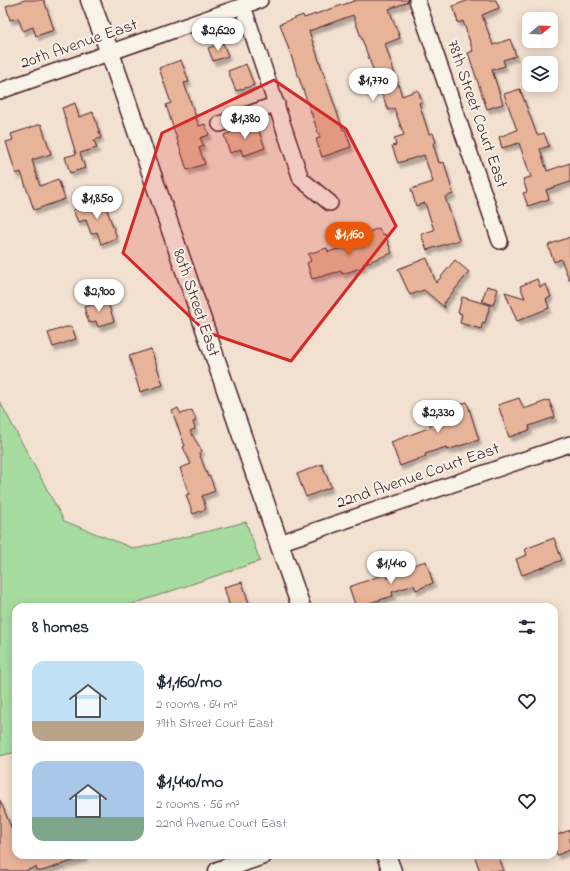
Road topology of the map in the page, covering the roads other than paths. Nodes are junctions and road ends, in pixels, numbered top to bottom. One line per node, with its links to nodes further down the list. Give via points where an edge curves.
1 (90, 0): 5 (street, 80th Street East)
2 (260, 0): 4 (street, 20th Avenue East)
3 (417, 0): 10 (street, 78th Street Court East)
4 (242, 6): 5 (street, 20th Avenue East); 7 (street)
5 (110, 53): 6 (street, 20th Avenue East); 12 (street, 80th Street East)
6 (0, 91)
7 (277, 104): 8 (street); 9 (street, via 301,179)
8 (220, 124)
9 (330, 204)
10 (500, 241)
11 (570, 444): 12 (street, 22nd Avenue Court East)
12 (279, 543): 13 (street, 80th Street East)
13 (300, 603)
14 (252, 859): 16 (street)
15 (388, 859): 17 (street)
16 (218, 871)
17 (392, 871)

